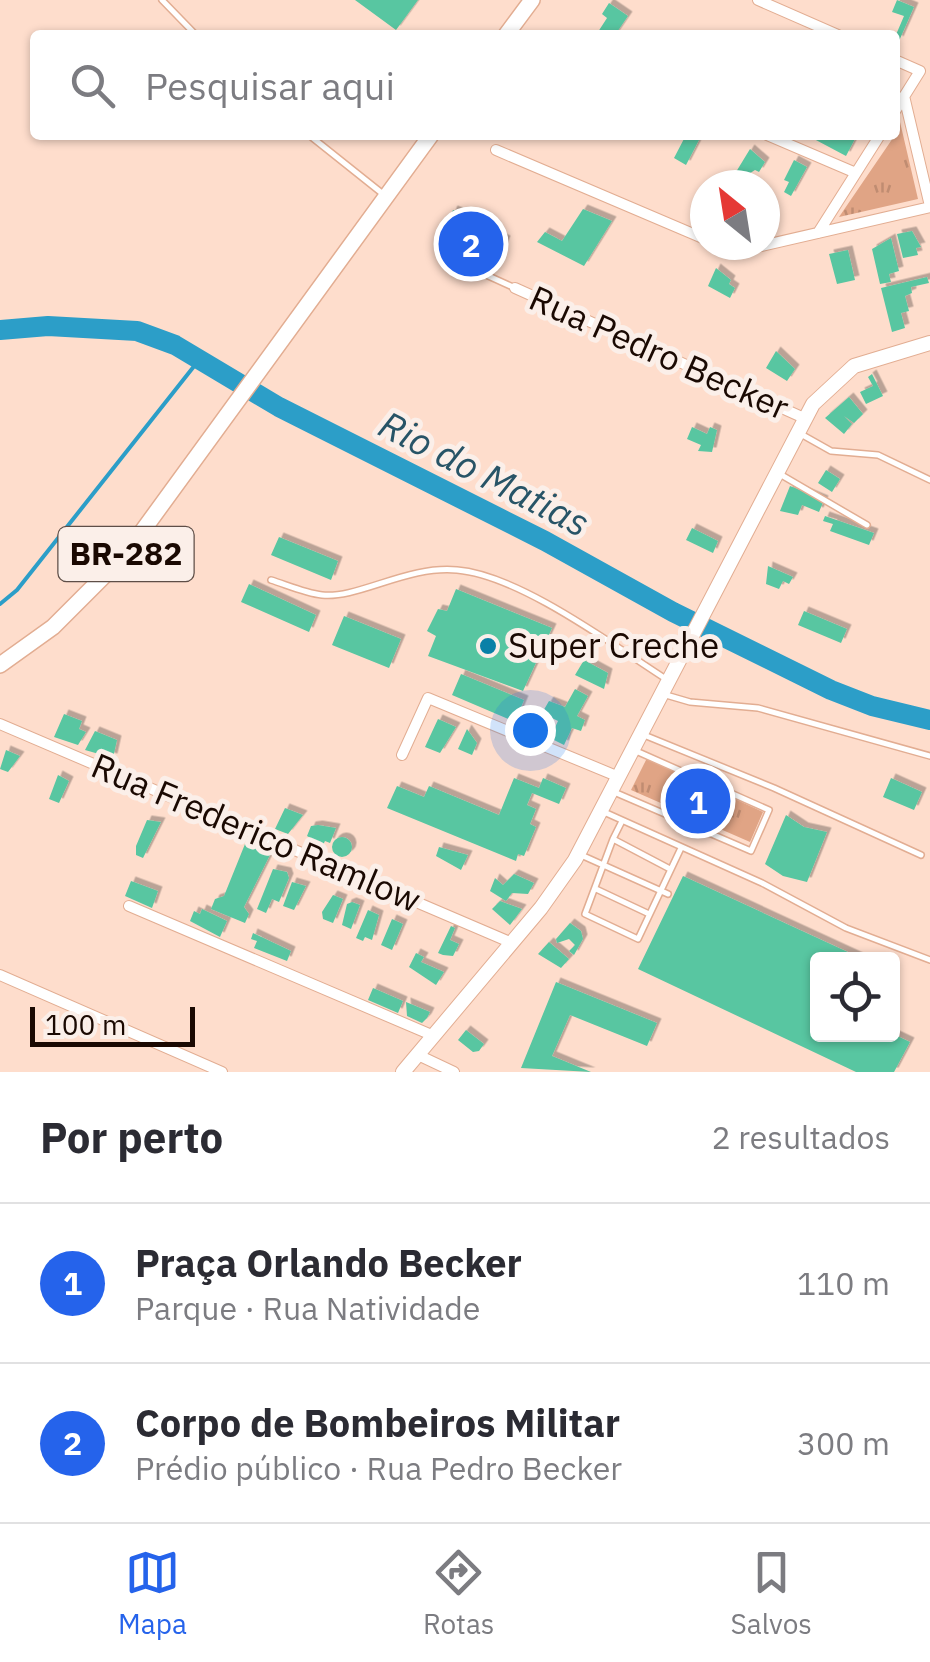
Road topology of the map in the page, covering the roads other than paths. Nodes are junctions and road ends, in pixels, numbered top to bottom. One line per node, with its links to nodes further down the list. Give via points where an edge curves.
1 (162, 0): 4 (lane)
2 (532, 0): 5 (highway)
3 (758, 0): 6 (street)
4 (191, 30)
5 (510, 30)
6 (827, 30)
7 (900, 62): 8 (street, via 920,71)
8 (904, 96): 9 (street); 17 (street)
9 (900, 103)
10 (316, 140): 16 (lane)
11 (427, 140): 16 (highway, BR-282)
12 (778, 140): 15 (street)
13 (877, 140): 15 (street)
14 (496, 150): 18 (street)
15 (856, 174): 19 (street)
16 (386, 196): 29 (highway, BR-282, via 148,526 93,592)
17 (930, 207): 19 (street)
18 (690, 233)
19 (818, 233): 20 (street)
20 (780, 242)
21 (451, 259): 22 (lane)
22 (515, 288): 24 (street, Rua Pedro Becker)
23 (930, 342): 24 (main road, via 854,366 829,384)
24 (800, 425): 25 (main road); 26 (lane, via 831,451 878,454)
25 (776, 472): 27 (lane); 30 (main road)
26 (930, 480)
27 (867, 525)
28 (271, 580): 30 (lane, via 324,596 408,572 458,570 566,614)
29 (0, 665)
30 (665, 687): 32 (main road); 35 (lane, via 690,702 758,708)
31 (0, 724): 51 (street, Rua Frederico Ramlow)
32 (641, 734): 33 (main road); 43 (lane)
33 (633, 750): 36 (main road); 37 (lane, via 768,810 750,852)
34 (402, 755): 36 (street, via 428,698)
35 (930, 756)
36 (619, 777): 37 (main road)
37 (612, 791): 38 (main road)
38 (602, 811): 39 (lane); 42 (main road)
39 (622, 821): 40 (lane); 41 (lane)
40 (613, 840): 44 (lane); 45 (lane)
41 (681, 848): 45 (lane); 52 (lane, via 846,928)
42 (579, 854): 44 (lane); 51 (main road)
43 (920, 855)
44 (604, 865): 46 (lane); 47 (lane)
45 (670, 868): 47 (lane)
46 (596, 888): 50 (lane); 50 (lane, via 586,914 638,939)
47 (659, 890): 48 (lane); 50 (lane)
48 (668, 894)
49 (129, 906): 54 (street)
50 (648, 914)
51 (512, 942): 54 (main road)
52 (930, 960)
53 (0, 975): 56 (street)
54 (434, 1036): 55 (main road)
55 (418, 1055): 57 (main road); 58 (street)
56 (222, 1072)
57 (403, 1072)
58 (454, 1072)

